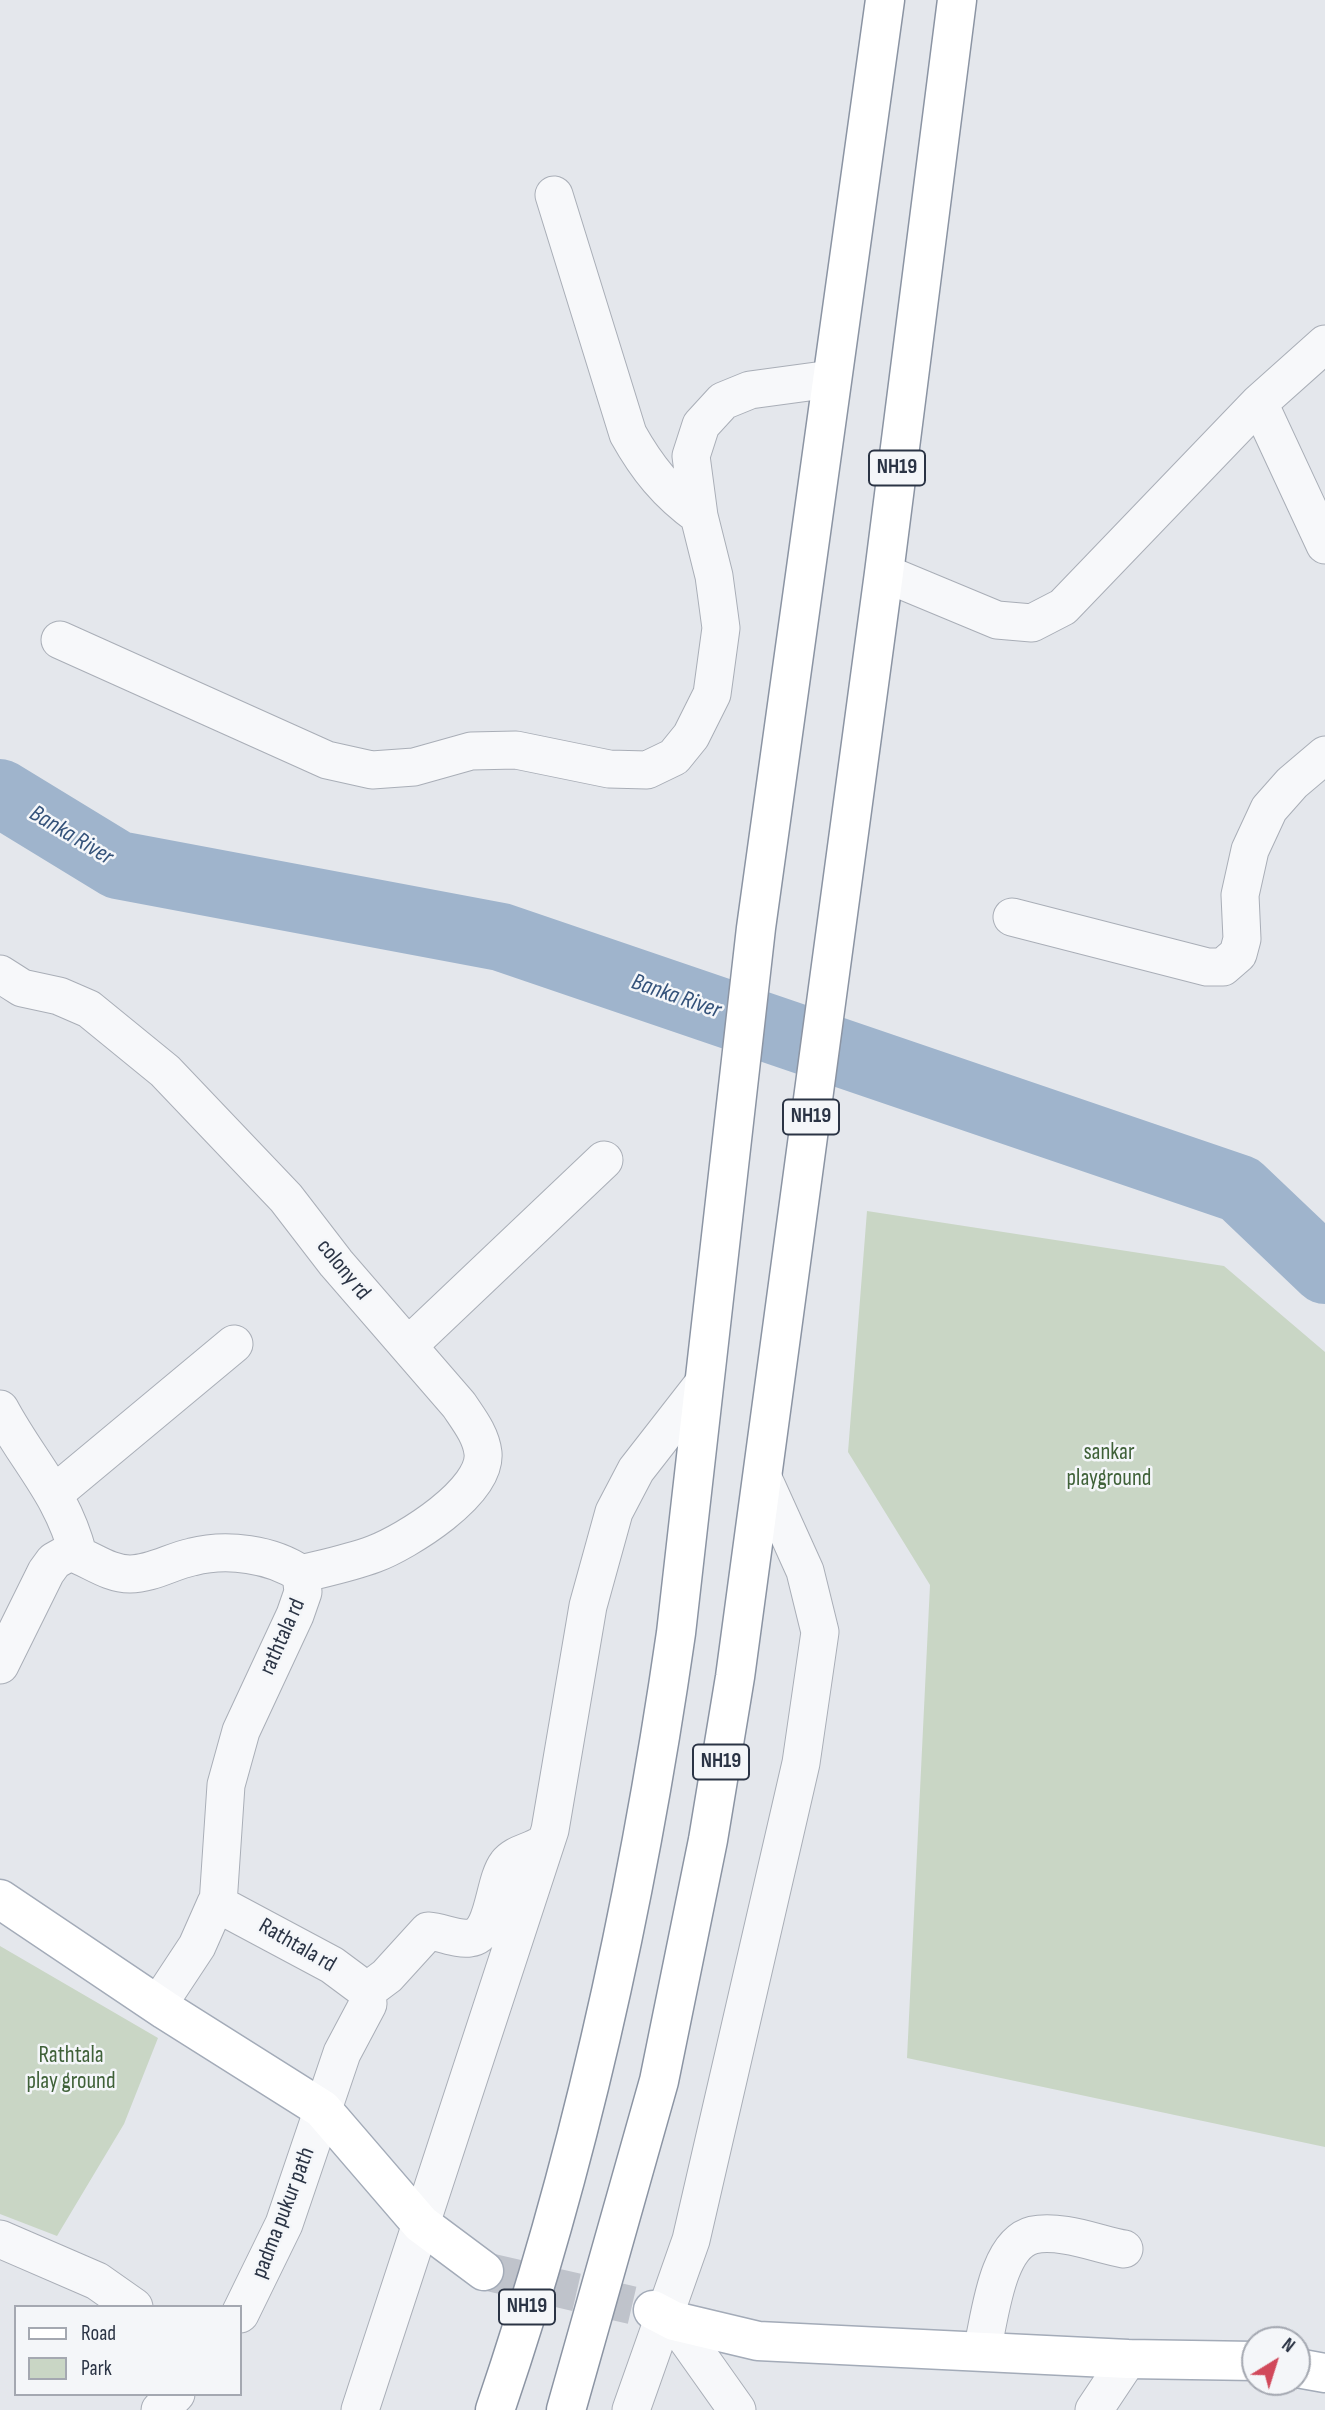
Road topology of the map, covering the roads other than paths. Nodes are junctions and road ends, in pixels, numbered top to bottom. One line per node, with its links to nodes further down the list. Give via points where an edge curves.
1 (885, 0): 5 (main road, NH19)
2 (957, 0): 9 (main road, NH19)
3 (554, 195): 7 (street, via 628,434 646,467 671,495)
4 (1325, 344): 6 (street)
5 (831, 379): 7 (street, via 750,390 723,401 701,425 691,456); 17 (main road, NH19, via 756,928)
6 (1259, 402): 8 (street); 9 (street, via 1063,607 1032,623 997,620)
7 (699, 516): 10 (street, via 715,576 721,628 712,694 691,736 674,757 647,770 609,769 516,750 471,751 414,767 361,768 327,760)
8 (1325, 545)
9 (884, 573): 19 (main road, NH19)
10 (60, 640)
11 (1325, 755): 12 (street, via 1269,809 1250,850 1240,895 1238,954 1223,967 1207,967)
12 (1012, 917)
13 (7, 987): 16 (street, colony rd, via 59,996 89,1009 165,1071 286,1198)
14 (604, 1160): 16 (street)
15 (234, 1344): 20 (street)
16 (409, 1345): 22 (street, colony rd, via 476,1430 483,1454 480,1472 470,1488 405,1539 376,1553)
17 (703, 1384): 24 (street, via 636,1470 614,1511 588,1606 568,1735); 43 (main road, NH19, via 663,1724 627,1918 587,2092)
18 (0, 1409): 20 (street)
19 (763, 1478): 36 (street, via 806,1572 820,1632 801,1763 691,2240); 44 (main road, NH19, via 724,1745 681,1982 659,2081)
20 (55, 1493): 21 (street)
21 (78, 1554): 22 (street, rathtala rd, via 111,1571 132,1574 194,1556 233,1553 286,1564); 23 (street, via 64,1554 46,1572)
22 (301, 1574): 26 (street, rathtala rd, via 303,1592 295,1615 241,1731 226,1785)
23 (0, 1665)
24 (544, 1843): 27 (street, via 509,1861 481,1934 466,1938 428,1931); 30 (street)
25 (0, 1899): 28 (main road)
26 (218, 1904): 27 (street, Rathtala rd, via 332,1965); 28 (street)
27 (367, 1991): 29 (street, via 368,2004 342,2053)
28 (158, 2005): 29 (main road)
29 (322, 2109): 30 (main road); 35 (street, padma pukur path, via 284,2224)
30 (421, 2224): 33 (main road); 42 (street)
31 (0, 2238): 34 (street, via 97,2281)
32 (1125, 2249): 37 (street, via 1032,2235 1012,2247 1001,2268)
33 (484, 2271)
34 (131, 2305)
35 (242, 2310)
36 (663, 2315): 37 (main road, via 758,2341); 45 (street); 46 (street)
37 (982, 2350): 38 (main road)
38 (1129, 2359): 39 (main road); 47 (street)
39 (1241, 2360)
40 (174, 2396): 41 (street)
41 (160, 2410)
42 (360, 2410)
43 (495, 2410)
44 (566, 2410)
45 (631, 2410)
46 (737, 2410)
47 (1094, 2410)

